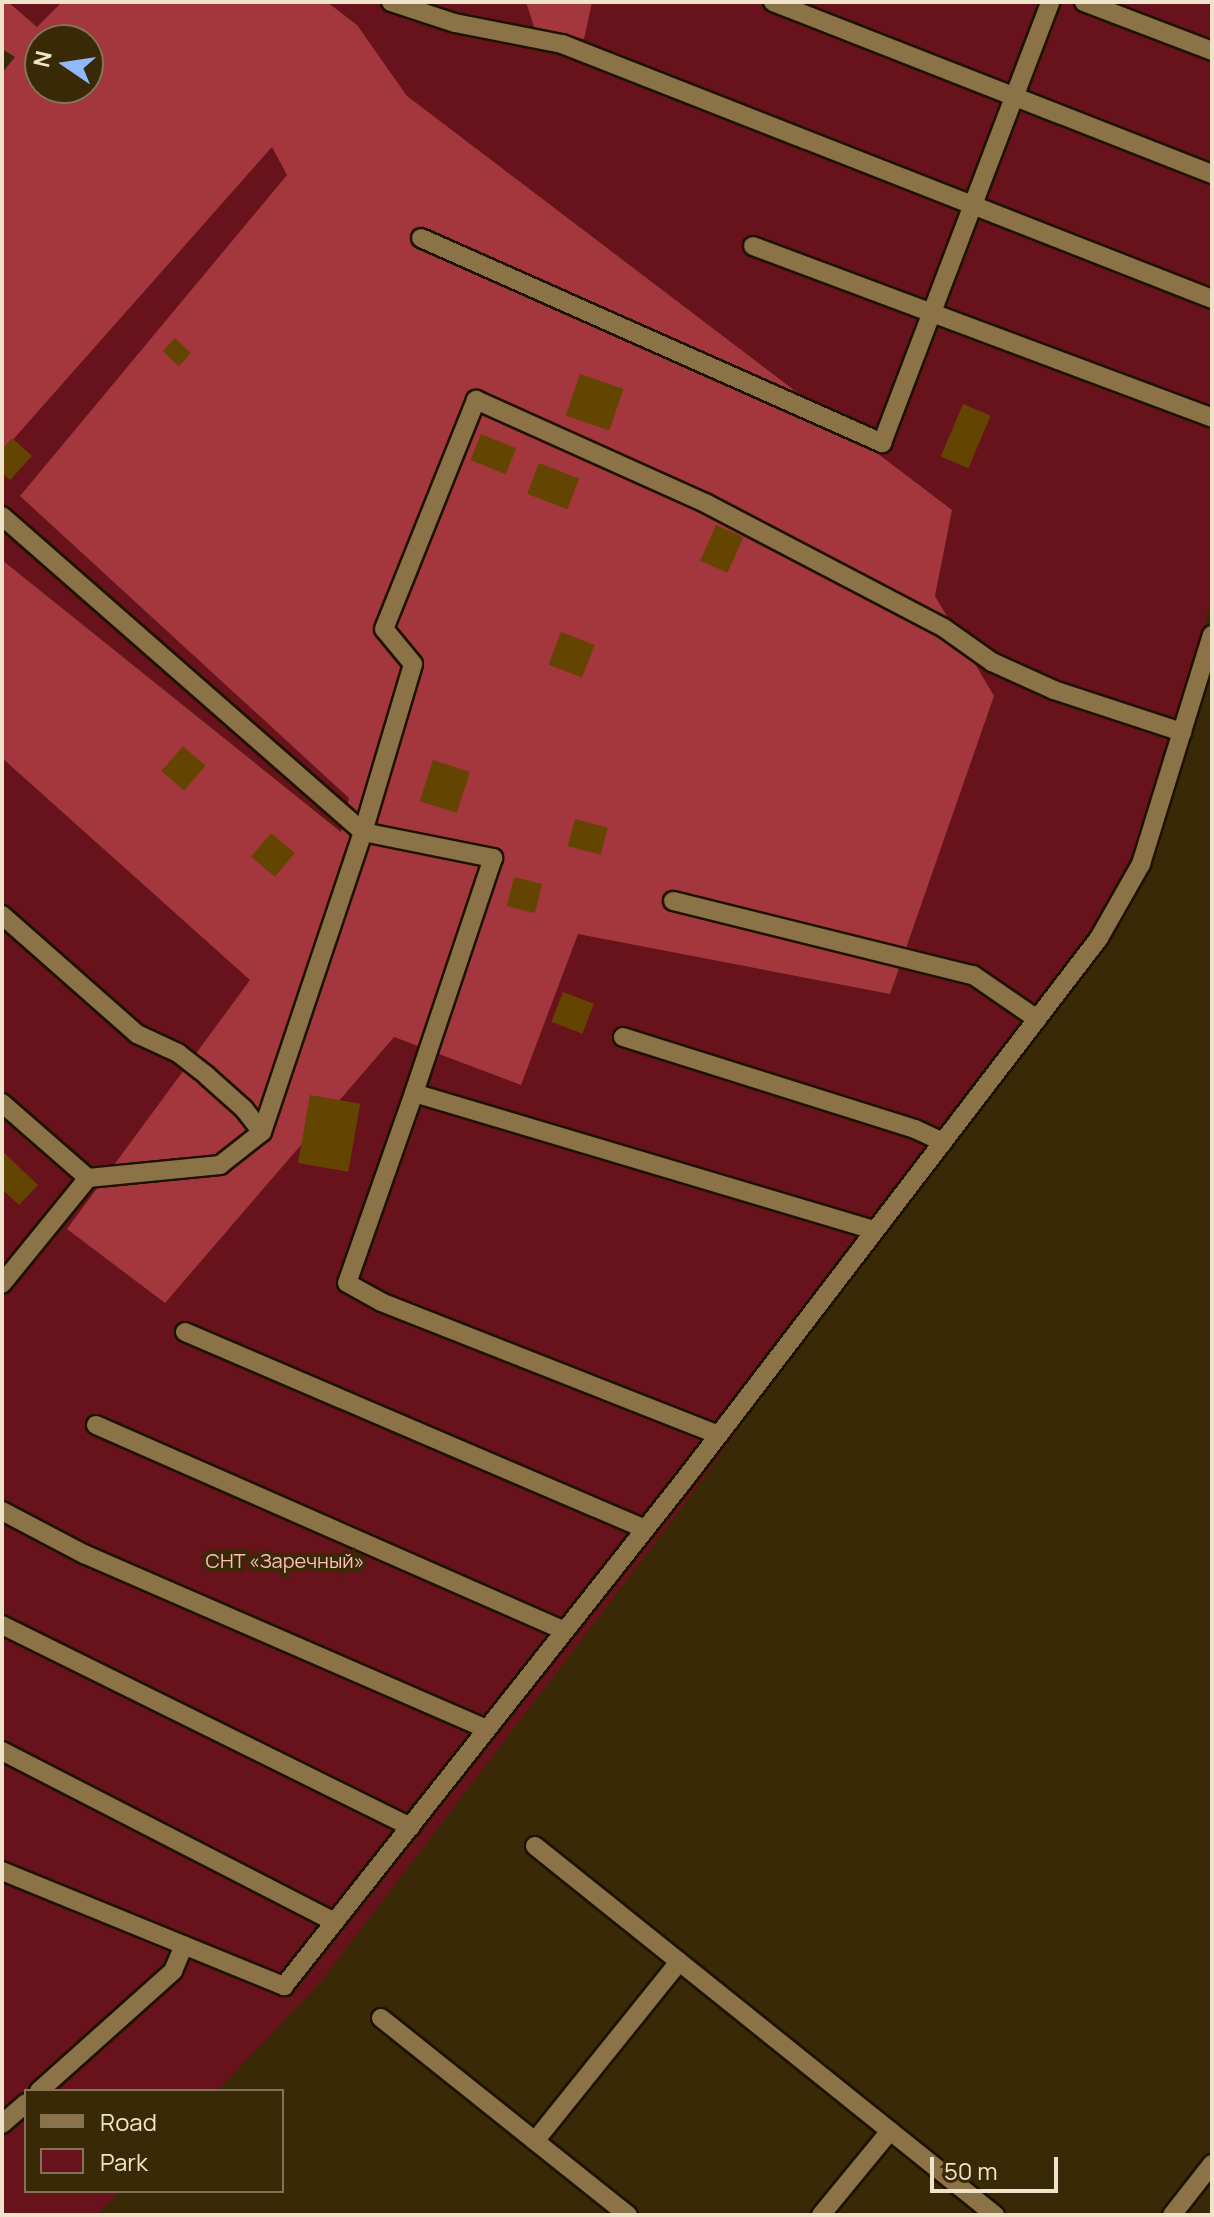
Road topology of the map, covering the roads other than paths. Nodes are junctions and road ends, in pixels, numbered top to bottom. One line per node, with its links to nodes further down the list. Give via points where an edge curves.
1 (391, 2): 8 (street, via 455,23 562,44)
2 (773, 2): 6 (street)
3 (1050, 2): 6 (street)
4 (1084, 2): 5 (street)
5 (1212, 51)
6 (1013, 95): 7 (street); 8 (street)
7 (1212, 174)
8 (971, 204): 11 (street); 12 (street)
9 (421, 238): 12 (street, via 882,443)
10 (753, 246): 12 (street)
11 (1212, 299)
12 (931, 313): 13 (street)
13 (1212, 418)
14 (2, 516): 17 (street)
15 (1212, 635): 16 (street)
16 (1182, 732): 17 (street, via 1054,690 992,662 944,628 707,504 476,400 384,629 413,664); 20 (street, via 1141,864 1099,938)
17 (363, 832): 22 (street, via 493,858); 24 (street)
18 (673, 901): 20 (street, via 973,975)
19 (2, 915): 24 (street, via 137,1034 178,1053 207,1076)
20 (1037, 1019): 25 (street)
21 (623, 1037): 25 (street)
22 (414, 1093): 27 (street); 31 (street, via 347,1283 381,1302)
23 (2, 1103): 26 (street)
24 (262, 1132): 26 (street, via 220,1165)
25 (943, 1142): 27 (street)
26 (88, 1178): 28 (street)
27 (875, 1230): 31 (street)
28 (2, 1282)
29 (185, 1332): 33 (street)
30 (96, 1425): 35 (street)
31 (718, 1435): 33 (street)
32 (2, 1511): 36 (street, via 84,1554)
33 (645, 1529): 35 (street)
34 (2, 1625): 38 (street)
35 (565, 1631): 36 (street)
36 (487, 1729): 38 (street)
37 (2, 1751): 41 (street)
38 (411, 1827): 41 (street)
39 (535, 1846): 43 (street)
40 (2, 1871): 42 (street)
41 (335, 1922): 42 (street, via 284,1986)
42 (184, 1945): 45 (street, via 173,1971)
43 (679, 1962): 48 (street); 49 (street)
44 (381, 2018): 49 (street)
45 (41, 2089)
46 (24, 2105): 47 (street)
47 (2, 2124)
48 (890, 2131): 52 (street); 53 (street)
49 (535, 2141): 51 (street)
50 (1212, 2164): 54 (street)
51 (628, 2215)
52 (821, 2215)
53 (995, 2215)
54 (1172, 2215)

